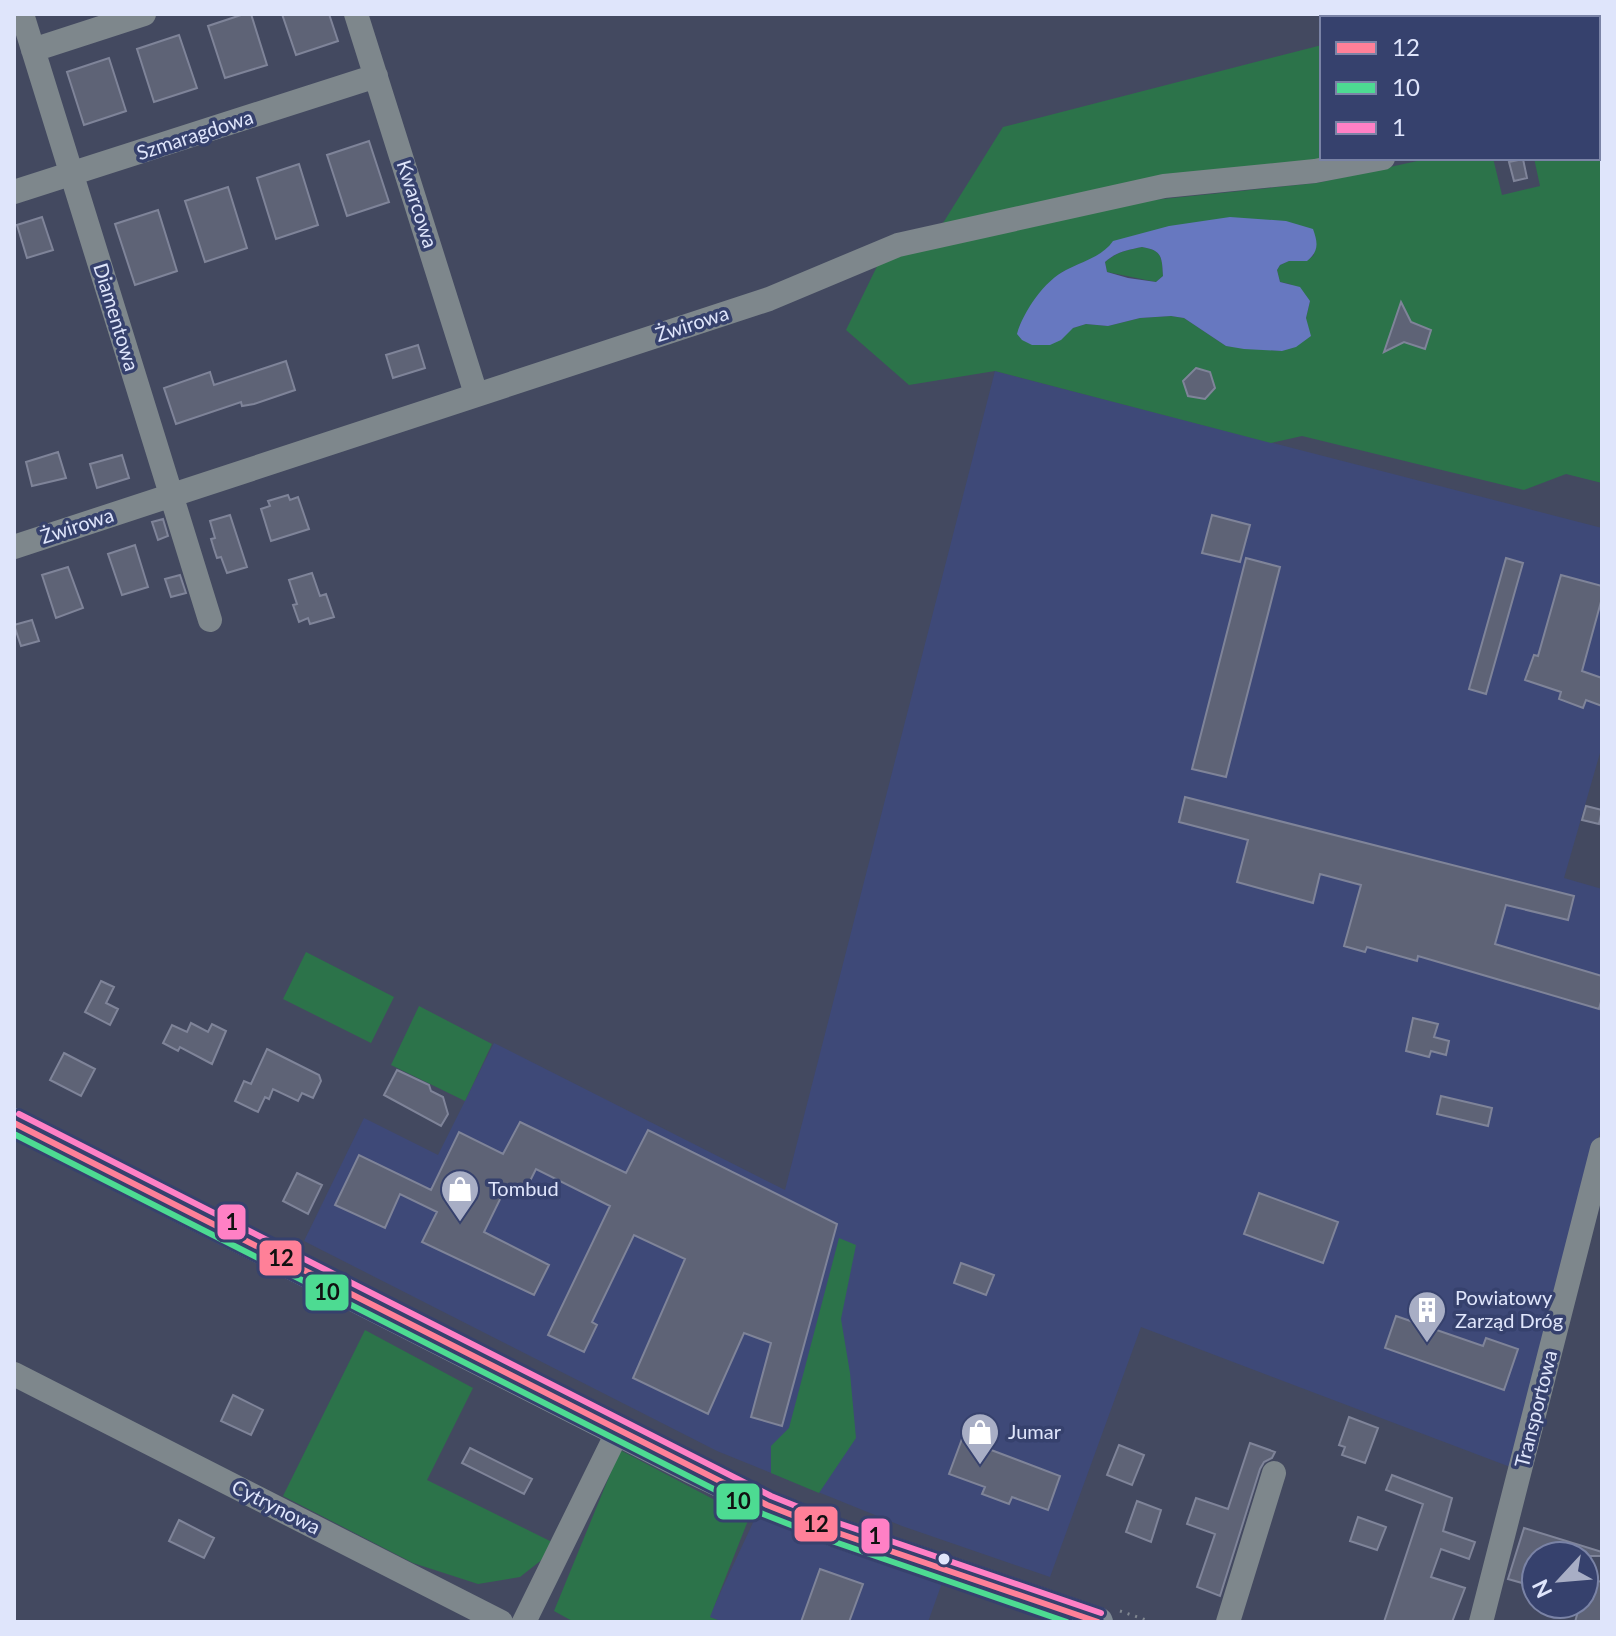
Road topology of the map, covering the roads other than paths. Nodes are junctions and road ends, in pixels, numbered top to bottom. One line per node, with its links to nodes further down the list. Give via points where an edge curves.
1 (22, 14): 4 (street, Diamentowa)
2 (144, 14): 4 (street)
3 (356, 14): 5 (street, Kwarcowa)
4 (33, 50): 7 (street, Diamentowa)
5 (376, 76): 7 (street, Szmaragdowa); 9 (street, Kwarcowa)
6 (1373, 160): 9 (street, Żwirowa, via 1164,186 898,245 769,299)
7 (72, 174): 8 (street, Szmaragdowa); 10 (street, Diamentowa)
8 (14, 192)
9 (476, 394): 10 (street, Żwirowa)
10 (171, 495): 11 (street, Żwirowa); 12 (street, Diamentowa)
11 (14, 547)
12 (210, 620)
13 (14, 1123): 16 (main road)
14 (1602, 1149): 22 (street, Transportowa)
15 (14, 1374): 19 (street, Cytrynowa)
16 (618, 1431): 18 (main road, via 767,1505 835,1532); 20 (street)
17 (1274, 1473): 21 (street)
18 (1104, 1615)
19 (501, 1622)
20 (524, 1622)
21 (1228, 1622)
22 (1481, 1622)

